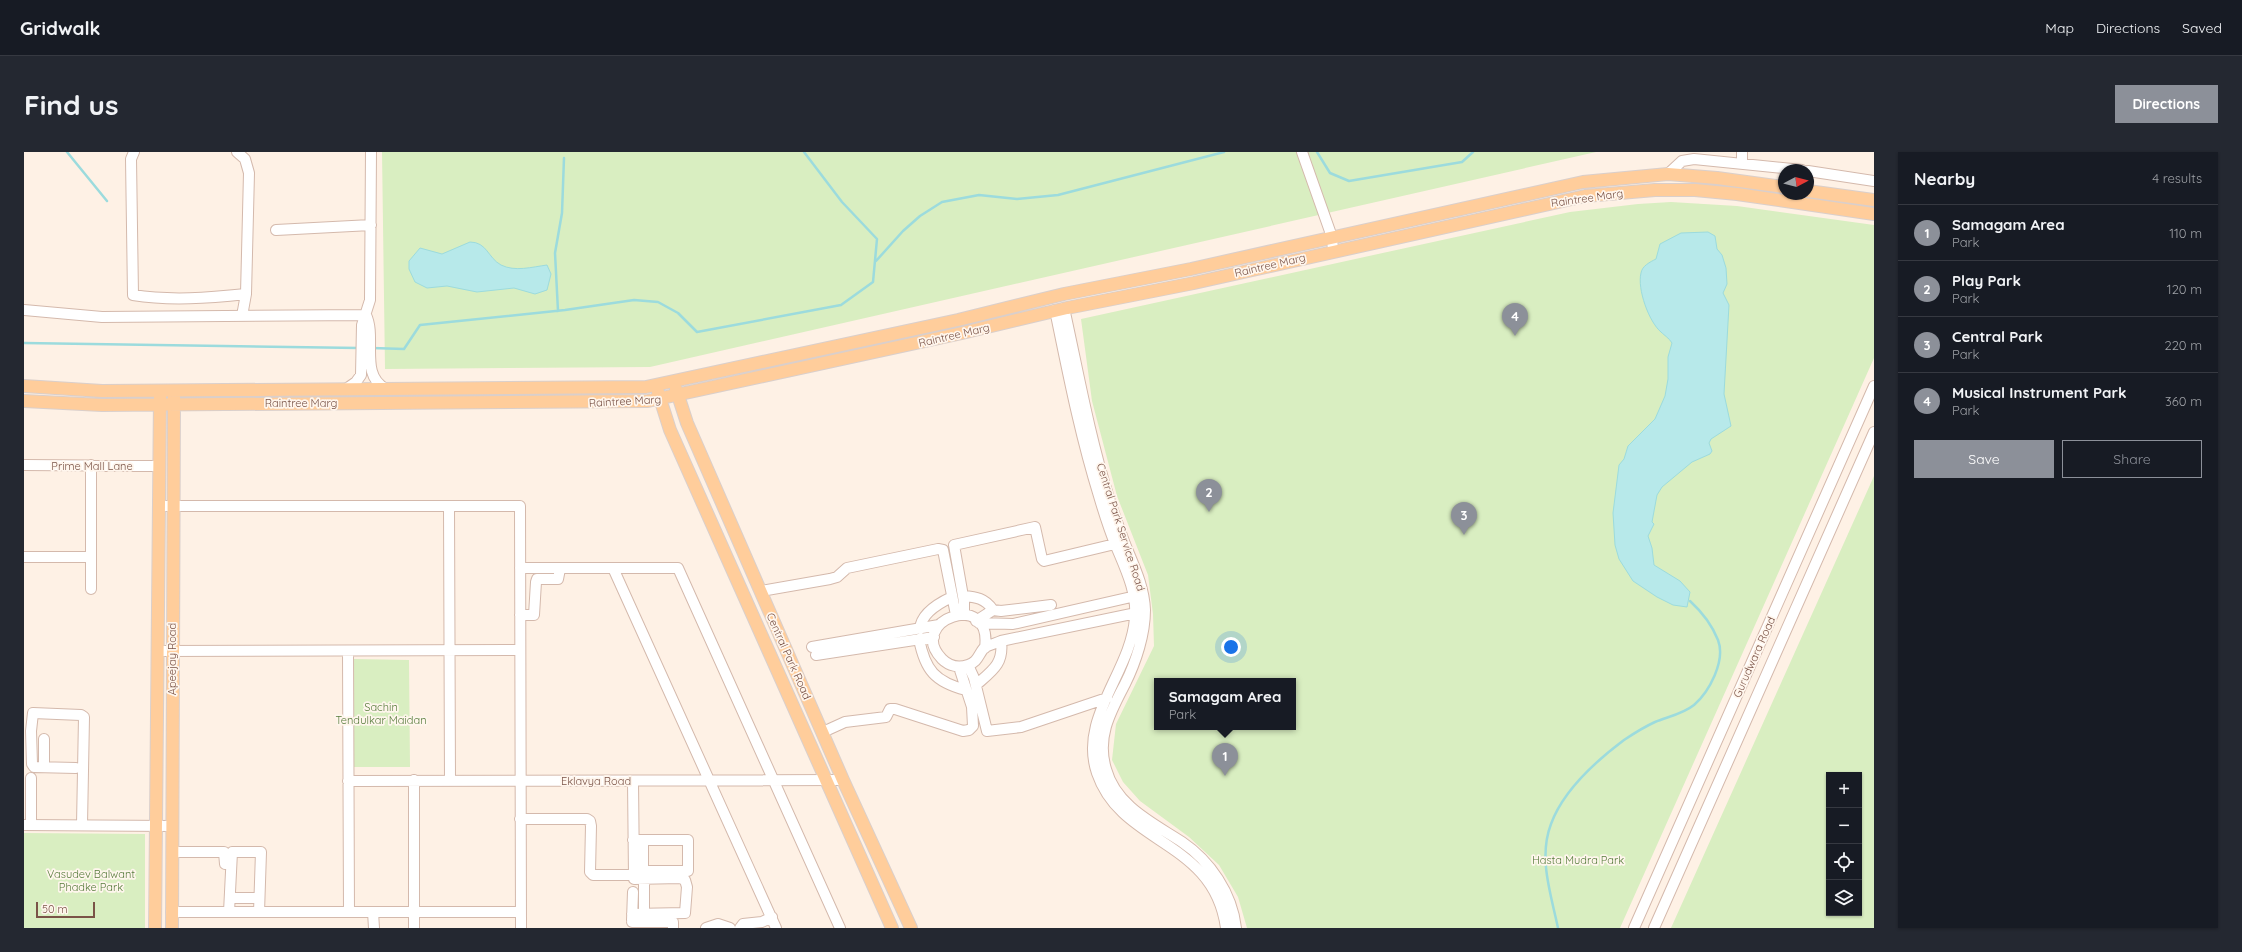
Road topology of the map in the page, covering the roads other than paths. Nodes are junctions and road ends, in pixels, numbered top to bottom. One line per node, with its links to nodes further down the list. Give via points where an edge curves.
1 (134, 152): 19 (street, via 131,159 133,295 152,298 203,298)
2 (236, 152): 19 (street, via 245,159 249,173)
3 (371, 152): 15 (street)
4 (1302, 152): 17 (street)
5 (1742, 152): 6 (street)
6 (1742, 164): 7 (street); 9 (street, via 1682,161)
7 (1778, 168)
8 (1814, 172): 10 (street)
9 (1668, 174): 11 (main road, Raintree Marg); 17 (main road, Raintree Marg, via 1556,187)
10 (1874, 180)
11 (1778, 186)
12 (1814, 192): 13 (main road)
13 (1874, 200)
14 (1874, 214): 18 (main road, Raintree Marg, via 1716,192 1655,190 1609,193 1559,201)
15 (371, 225): 16 (street); 22 (street, via 371,285)
16 (276, 230)
17 (1332, 237): 18 (street); 25 (main road, Raintree Marg, via 1064,294 958,320)
18 (1333, 251): 20 (main road, Raintree Marg, via 1194,283)
19 (246, 294): 23 (street)
20 (1060, 309): 33 (main road, Raintree Marg); 45 (street, Central Park Service Road, via 1091,470); 54 (street, Central Park Service Road, via 1100,468 1115,517 1138,575)
21 (24, 310): 23 (street, via 102,317)
22 (366, 315): 23 (street); 24 (street, via 371,325 366,341)
23 (242, 316)
24 (366, 358): 29 (street, via 372,376 378,384); 30 (street, via 359,379)
25 (674, 382): 27 (main road, Raintree Marg); 33 (main road, Central Park Road)
26 (24, 386): 31 (main road, Raintree Marg, via 66,390)
27 (656, 386): 29 (main road, Raintree Marg); 34 (main road, Central Park Road)
28 (1874, 386): 127 (street, Gurudwara Road)
29 (386, 388): 30 (main road, Raintree Marg)
30 (346, 389): 32 (main road, Raintree Marg)
31 (160, 390): 32 (main road, Raintree Marg); 36 (main road, Apeejay Road)
32 (174, 390): 37 (main road, Apeejay Road)
33 (677, 396): 34 (main road, Raintree Marg); 52 (main road, Central Park Road)
34 (659, 400): 37 (main road, Raintree Marg, via 627,403 448,401 364,404); 86 (main road, Central Park Road)
35 (24, 401): 36 (main road, Raintree Marg)
36 (160, 404): 37 (main road, Raintree Marg); 41 (main road, Apeejay Road)
37 (174, 404): 43 (main road, Apeejay Road)
38 (1874, 432): 128 (street, Gurudwara Road)
39 (24, 465): 40 (street, Prime Mall Lane)
40 (91, 466): 41 (street, Prime Mall Lane); 47 (street)
41 (160, 466): 42 (main road, Apeejay Road)
42 (159, 506): 43 (street); 70 (main road, Apeejay Road)
43 (173, 506): 44 (street); 71 (main road, Apeejay Road)
44 (449, 506): 48 (street, via 520,506); 68 (street)
45 (1115, 544): 53 (street, via 1044,560 1035,527 954,545); 54 (street, Central Park Service Road)
46 (24, 557): 47 (street)
47 (91, 557): 51 (street)
48 (520, 568): 50 (street); 59 (street)
49 (613, 568): 50 (street); 84 (street); 85 (street, via 678,568)
50 (560, 569): 59 (street, via 558,579 537,580 534,615)
51 (91, 589)
52 (761, 591): 55 (street, via 830,579 837,577 847,568 938,549 943,550); 77 (main road, Central Park Road)
53 (963, 596): 57 (street, via 978,597 988,603); 60 (street)
54 (1139, 596): 58 (street, Central Park Service Road); 61 (street, via 1013,624)
55 (952, 597): 60 (street); 63 (street, via 928,612 920,622)
56 (1051, 605): 57 (street)
57 (993, 610): 61 (street)
58 (1140, 612): 65 (street); 76 (street, Central Park Service Road, via 1117,679); 126 (street, Central Park Service Road, via 1143,631 1134,662 1106,722 1103,749 1106,769 1120,795 1135,812 1189,848 1210,867 1225,892)
59 (520, 615): 69 (street)
60 (960, 615): 61 (street); 62 (street, via 947,618)
61 (978, 622): 66 (street, via 984,631)
62 (939, 625): 63 (street); 64 (street)
63 (920, 634): 64 (street); 72 (street); 75 (street, via 925,661 936,678)
64 (934, 637): 73 (street, via 938,655 944,661)
65 (1001, 641): 66 (street); 74 (street, via 1003,653 1000,661)
66 (985, 648): 73 (street, via 975,662)
67 (348, 650): 68 (street); 71 (street); 88 (street)
68 (449, 650): 69 (street); 83 (street)
69 (520, 650): 89 (street)
70 (158, 651): 71 (street); 94 (main road, Apeejay Road)
71 (172, 651): 95 (main road, Apeejay Road)
72 (814, 651)
73 (964, 666): 74 (street); 75 (street)
74 (976, 685): 76 (street, via 987,731 1021,727)
75 (966, 690): 77 (street, via 972,707 973,726 969,730 963,731 890,709 886,717 844,722)
76 (1107, 698): 125 (street, Central Park Service Road, via 1097,719 1094,739 1094,760 1100,782 1112,801 1129,818 1183,855 1203,874 1219,901)
77 (823, 732): 87 (main road, Central Park Road)
78 (44, 739): 79 (street)
79 (44, 767): 80 (street); 93 (street, via 34,767 32,764 33,713 84,717)
80 (76, 768)
81 (31, 778): 92 (street)
82 (414, 780): 83 (street, Eklavya Road); 88 (street, Eklavya Road); 106 (street)
83 (450, 780): 89 (street, Eklavya Road)
84 (709, 780): 85 (street, Eklavya Road); 90 (street, Eklavya Road); 108 (street)
85 (774, 780): 86 (street, Eklavya Road); 122 (street)
86 (826, 780): 87 (street, Eklavya Road); 123 (main road, Central Park Road)
87 (843, 780): 124 (main road, Central Park Road)
88 (348, 781): 104 (street)
89 (520, 781): 90 (street, Eklavya Road); 91 (street)
90 (633, 781): 96 (street)
91 (520, 819): 98 (street, via 587,819 591,826 590,872 593,875); 107 (street)
92 (27, 825): 93 (street)
93 (82, 825): 94 (street)
94 (157, 826): 95 (street); 112 (main road, Apeejay Road)
95 (172, 826): 97 (main road, Apeejay Road)
96 (638, 840): 98 (street); 98 (street, via 688,840 688,871)
97 (172, 852): 101 (main road, Apeejay Road); 102 (street, via 225,852)
98 (636, 879): 109 (street); 110 (street); 110 (street, via 685,880 685,913)
99 (230, 898): 100 (street); 100 (street, via 232,852 261,852); 102 (street)
100 (259, 898): 103 (street)
101 (171, 912): 102 (street); 113 (main road, Apeejay Road)
102 (227, 912): 103 (street)
103 (259, 912): 104 (street)
104 (349, 912): 105 (street)
105 (373, 912): 106 (street); 114 (street)
106 (414, 912): 107 (street); 115 (street)
107 (521, 912): 116 (street)
108 (772, 917): 111 (street); 121 (street)
109 (632, 921): 110 (street)
110 (643, 921): 117 (street, via 673,922)
111 (763, 925): 120 (street, via 743,924)
112 (154, 928)
113 (172, 928)
114 (374, 928)
115 (414, 928)
116 (521, 928)
117 (673, 928)
118 (706, 928): 119 (street, via 718,924)
119 (730, 928)
120 (740, 928)
121 (776, 928)
122 (840, 928)
123 (892, 928)
124 (911, 928)
125 (1226, 928)
126 (1236, 928)
127 (1634, 928)
128 (1654, 928)

